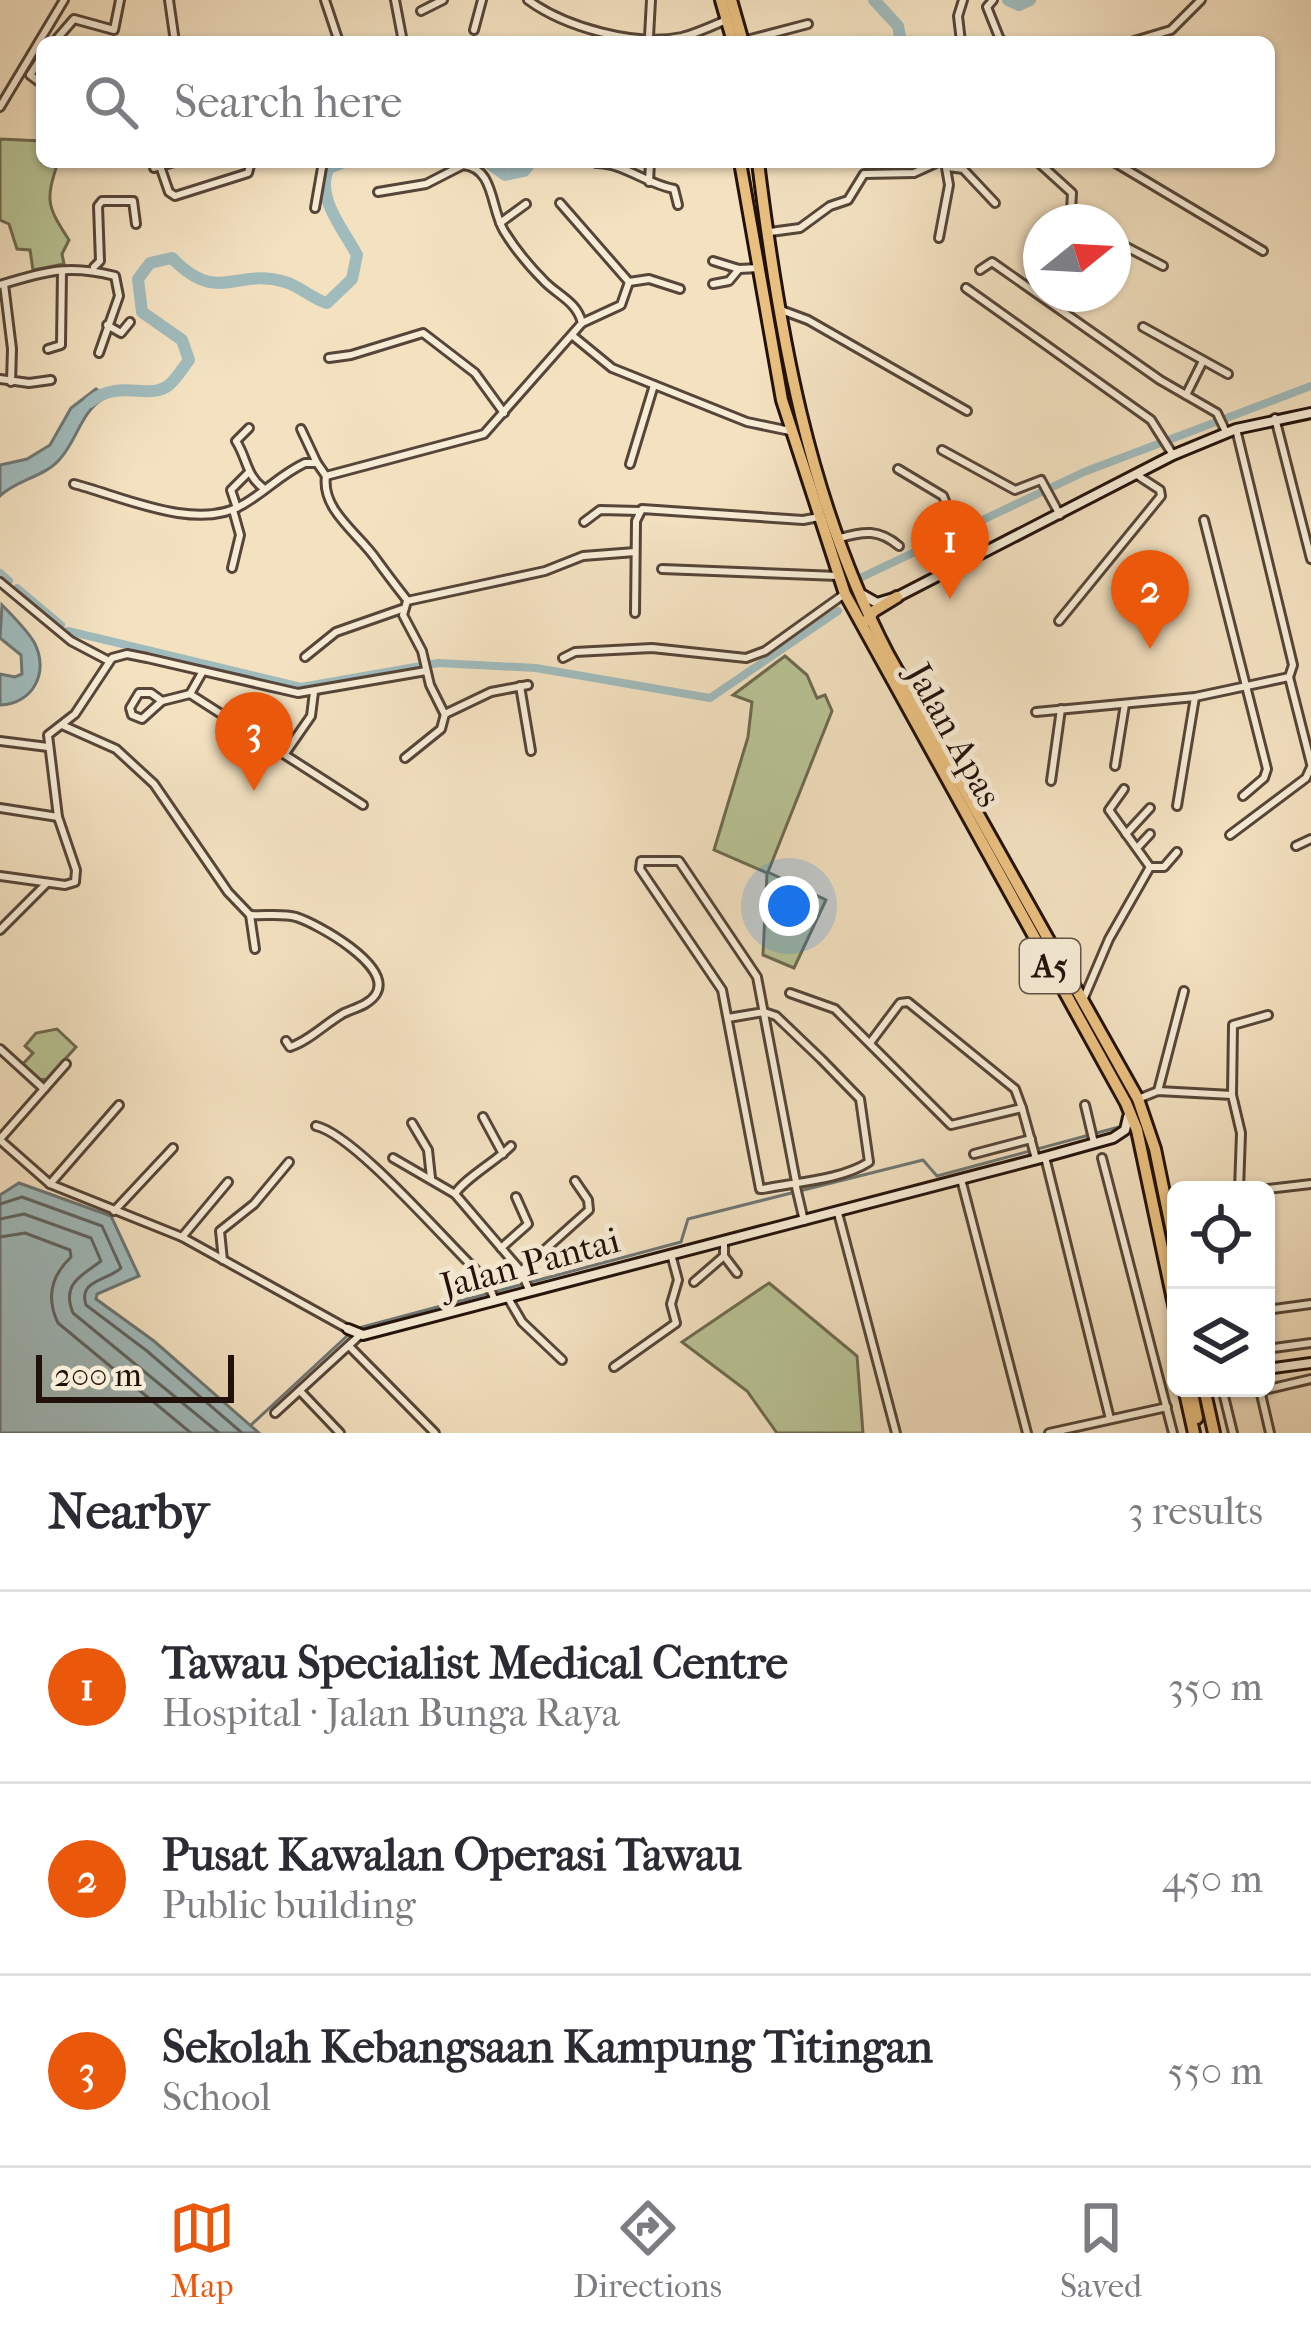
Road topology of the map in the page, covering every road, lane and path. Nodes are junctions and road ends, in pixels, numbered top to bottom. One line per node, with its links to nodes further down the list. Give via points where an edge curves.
1 (64, 0): 18 (street)
2 (120, 0): 19 (street, via 114,30 74,19)
3 (169, 0): 20 (street)
4 (325, 0): 21 (street)
5 (395, 0): 22 (street)
6 (443, 0): 14 (street)
7 (482, 0): 17 (street)
8 (528, 0): 23 (street, via 573,25)
9 (651, 0): 24 (street)
10 (727, 0): 15 (highway); 27 (highway)
11 (963, 0): 29 (street)
12 (993, 0): 30 (street, via 987,7)
13 (1202, 0): 31 (street, via 1171,30)
14 (421, 11)
15 (726, 20): 25 (street); 26 (highway)
16 (808, 24): 28 (street)
17 (474, 30)
18 (42, 36)
19 (59, 36)
20 (174, 36)
21 (337, 36)
22 (402, 36)
23 (621, 36)
24 (649, 36)
25 (686, 36)
26 (731, 36)
27 (741, 36)
28 (762, 36)
29 (960, 36)
30 (999, 36)
31 (1151, 36)
32 (36, 46): 33 (street)
33 (0, 106)
34 (157, 168): 35 (street, via 176,196)
35 (249, 168)
36 (322, 168): 57 (street)
37 (453, 168): 50 (street, via 427,184)
38 (474, 168): 58 (street, via 487,181)
39 (622, 168): 49 (street)
40 (650, 168): 49 (street)
41 (741, 168): 56 (highway, Jalan Apas / A5)
42 (757, 168): 56 (highway)
43 (759, 168): 60 (highway, Jalan Apas / A5)
44 (931, 168): 60 (street, via 865,174 856,193 809,224)
45 (945, 168): 61 (street)
46 (959, 168): 52 (street)
47 (1045, 168): 54 (street, via 1072,193)
48 (1124, 168): 63 (street)
49 (649, 182): 55 (street, via 674,188)
50 (378, 193)
51 (560, 203): 71 (street)
52 (995, 203)
53 (526, 204): 58 (street)
54 (1071, 204)
55 (678, 206)
56 (748, 207): 67 (highway, Jalan Apas / A5)
57 (315, 208)
58 (500, 223): 78 (street)
59 (136, 224): 66 (street, via 134,202 102,201)
60 (766, 232): 76 (highway, Jalan Apas / A5)
61 (939, 238)
62 (1131, 249): 65 (street)
63 (1263, 251)
64 (713, 261): 68 (street)
65 (1163, 266)
66 (94, 268): 70 (street); 79 (street, via 118,280)
67 (759, 268): 68 (street); 99 (highway, Jalan Apas / A5)
68 (739, 269): 72 (street)
69 (980, 270): 91 (street, via 992,262)
70 (62, 271): 73 (street); 82 (street, via 62,345)
71 (629, 282): 75 (street); 78 (street, via 621,304)
72 (713, 284)
73 (2, 285): 89 (street)
74 (966, 288): 102 (street, via 1151,420)
75 (680, 289)
76 (778, 310): 92 (street); 100 (highway, Jalan Apas / A5)
77 (130, 322): 79 (street, via 122,332)
78 (582, 322): 81 (street)
79 (107, 325): 83 (street)
80 (1143, 327): 85 (street)
81 (573, 337): 90 (street, via 605,364); 94 (street)
82 (48, 349)
83 (99, 353)
84 (329, 358): 94 (street, via 423,333 475,373)
85 (1202, 363): 86 (street); 91 (street)
86 (1228, 374)
87 (0, 380): 89 (street)
88 (51, 380): 89 (street)
89 (11, 382)
90 (654, 385): 99 (street); 104 (street)
91 (1186, 395): 97 (street)
92 (968, 411)
93 (1311, 412): 95 (street)
94 (504, 413): 108 (street, via 475,438)
95 (1275, 418): 97 (street); 121 (street)
96 (249, 428): 106 (street, via 236,441)
97 (1228, 428): 102 (street); 141 (street, via 1293,665)
98 (302, 429): 103 (street)
99 (790, 431): 109 (highway, Jalan Apas / A5)
100 (807, 440): 109 (highway, via 814,476); 118 (highway, Jalan Apas / A5)
101 (942, 450): 114 (street, via 1015,490 1041,480)
102 (1173, 455): 107 (street)
103 (317, 463): 108 (street); 111 (street)
104 (630, 464)
105 (898, 470): 122 (street, via 943,496)
106 (248, 473): 111 (street); 112 (street, via 232,487)
107 (1136, 474): 114 (street); 133 (street, via 1161,496)
108 (326, 476): 130 (street, via 349,531)
109 (806, 477): 115 (highway, Jalan Apas / A5)
110 (74, 484): 112 (street, via 152,509)
111 (263, 488): 112 (street)
112 (235, 509): 123 (street, via 240,535)
113 (639, 511): 115 (street); 117 (street, via 600,510); 120 (street)
114 (1060, 516): 122 (street)
115 (819, 517): 125 (highway, Jalan Apas / A5)
116 (1204, 520): 142 (street)
117 (584, 522)
118 (840, 538): 119 (street, via 872,532); 127 (highway, Jalan Apas / A5)
119 (899, 546)
120 (635, 552): 130 (street, via 576,558); 131 (street)
121 (1311, 559)
122 (969, 560): 129 (street)
123 (232, 568)
124 (662, 569): 125 (street)
125 (838, 576): 128 (highway, Jalan Apas / A5)
126 (0, 583): 138 (street)
127 (855, 584): 129 (street, via 869,601); 132 (highway, Jalan Apas / A5)
128 (845, 593): 134 (highway, Jalan Apas / A5); 137 (street, via 746,658 652,648)
129 (902, 594): 132 (highway); 135 (street, via 879,616)
130 (405, 605): 136 (street, via 336,632); 139 (street)
131 (634, 613)
132 (869, 616): 134 (highway); 135 (highway, Jalan Apas / A5)
133 (1059, 621)
134 (867, 639): 193 (highway, Jalan Apas / A5)
135 (889, 653): 182 (highway, Jalan Apas / A5)
136 (304, 657)
137 (563, 658)
138 (109, 661): 140 (street, via 128,654); 151 (street)
139 (426, 670): 143 (street); 150 (street)
140 (203, 671): 143 (street); 144 (street)
141 (1289, 677): 142 (street); 158 (street)
142 (1246, 689): 145 (street); 161 (street, via 1267,774)
143 (314, 692): 155 (street, via 311,716)
144 (190, 694): 146 (street); 155 (street)
145 (1195, 698): 147 (street); 163 (street)
146 (162, 701): 146 (street, via 139,694 132,715 142,719)
147 (1125, 704): 148 (street); 157 (street)
148 (1061, 709): 149 (street); 159 (street)
149 (1036, 712)
150 (445, 714): 154 (street, via 524,686); 156 (street, via 441,729)
151 (62, 725): 153 (street, via 48,735); 177 (street, via 97,738 154,784)
152 (0, 741): 153 (street)
153 (49, 747): 166 (street)
154 (531, 751)
155 (285, 753): 162 (street)
156 (405, 758)
157 (1115, 766)
158 (1311, 766): 169 (street)
159 (1051, 781)
160 (1124, 789): 167 (street, via 1109,807)
161 (1243, 796)
162 (363, 805)
163 (1177, 806)
164 (0, 808): 166 (street)
165 (1150, 808): 167 (street)
166 (58, 817): 176 (street, via 77,877)
167 (1126, 834): 172 (street)
168 (1150, 834): 172 (street)
169 (1230, 836)
170 (1311, 839): 171 (street)
171 (1296, 846)
172 (1138, 847): 174 (street)
173 (1177, 852): 174 (street, via 1164,867)
174 (1150, 867): 182 (street)
175 (0, 876): 176 (street)
176 (46, 883): 178 (street)
177 (250, 915): 179 (street); 186 (street, via 297,917 328,932 366,960 378,980 366,1003 296,1046)
178 (0, 930)
179 (255, 949)
180 (1184, 991): 191 (street)
181 (790, 992): 187 (street, via 835,1010)
182 (1083, 1000): 193 (highway, Jalan Apas / A5)
183 (764, 1012): 185 (street); 185 (street, via 752,967 683,865 641,861 722,990); 219 (street); 219 (street, via 862,1107 869,1162)
184 (1268, 1015): 192 (street, via 1233,1025)
185 (728, 1018): 219 (street, via 759,1186)
186 (286, 1041)
187 (870, 1043): 196 (street, via 951,1125); 196 (street, via 908,1002 1015,1089)
188 (0, 1049): 190 (street)
189 (66, 1064): 190 (street)
190 (44, 1089): 202 (street)
191 (1158, 1091): 192 (street); 193 (street)
192 (1232, 1095): 216 (street)
193 (1132, 1101): 201 (street, via 1128,1124); 208 (highway, Jalan Apas / A5); 224 (highway, Jalan Apas / A5, via 1155,1149)
194 (119, 1106): 218 (street)
195 (1084, 1106): 200 (street)
196 (1022, 1108): 203 (street)
197 (483, 1117): 206 (street)
198 (412, 1123): 213 (street, via 428,1150)
199 (316, 1126): 239 (street, via 362,1156)
200 (1093, 1137): 201 (street, Jalan Pantai); 210 (street, Jalan Pantai)
201 (1113, 1138): 208 (street, via 1131,1141)
202 (0, 1140): 218 (street)
203 (1031, 1142): 207 (street); 210 (street)
204 (511, 1146): 206 (street)
205 (173, 1148): 225 (street)
206 (503, 1154): 222 (street)
207 (974, 1154)
208 (1143, 1155): 237 (highway, Jalan Apas / A5)
209 (393, 1157): 213 (street)
210 (1039, 1157): 214 (street, Jalan Pantai); 262 (street)
211 (1102, 1158): 259 (street)
212 (289, 1162): 233 (street, via 220,1231)
213 (431, 1178): 222 (street)
214 (962, 1179): 226 (street, Jalan Pantai); 266 (street)
215 (574, 1181): 235 (street, via 589,1210)
216 (1239, 1181)
217 (228, 1182): 228 (street)
218 (50, 1184): 225 (street)
219 (796, 1184): 227 (street)
220 (1311, 1184): 221 (street)
221 (1275, 1188)
222 (455, 1193): 230 (street)
223 (516, 1197): 230 (street, via 529,1221)
224 (1167, 1207)
225 (114, 1211): 228 (street)
226 (838, 1213): 227 (street, Jalan Pantai); 265 (street)
227 (804, 1221): 229 (street, Jalan Pantai)
228 (182, 1237): 233 (street)
229 (724, 1241): 231 (street, Jalan Pantai); 232 (street)
230 (501, 1248): 235 (street)
231 (671, 1254): 238 (street, Jalan Pantai); 249 (street, via 676,1322)
232 (724, 1256): 234 (street); 236 (street)
233 (224, 1261): 243 (street)
234 (737, 1273)
235 (523, 1274): 238 (street)
236 (694, 1282)
237 (1171, 1289)
238 (529, 1290): 240 (street, Jalan Pantai)
239 (493, 1295): 240 (street, Jalan Pantai); 243 (street, Jalan Pantai)
240 (508, 1298): 247 (street)
241 (1311, 1304): 242 (street)
242 (1275, 1309)
243 (355, 1333): 245 (street)
244 (1311, 1343): 246 (street)
245 (350, 1347): 253 (street); 264 (street)
246 (1275, 1348)
247 (562, 1360)
248 (1311, 1363): 250 (street)
249 (614, 1367)
250 (1275, 1368)
251 (1311, 1379): 252 (street)
252 (1275, 1386)
253 (300, 1391): 261 (street); 263 (street)
254 (1189, 1397): 269 (highway)
255 (1206, 1397): 260 (highway)
256 (1214, 1397): 260 (highway)
257 (1221, 1397): 271 (street)
258 (1262, 1397): 272 (street)
259 (1167, 1407): 262 (street); 268 (street)
260 (1208, 1408): 270 (highway)
261 (274, 1413)
262 (1110, 1419): 267 (street)
263 (340, 1433)
264 (435, 1433)
265 (896, 1433)
266 (1027, 1433)
267 (1049, 1433)
268 (1173, 1433)
269 (1197, 1433)
270 (1214, 1433)
271 (1233, 1433)
272 (1270, 1433)

